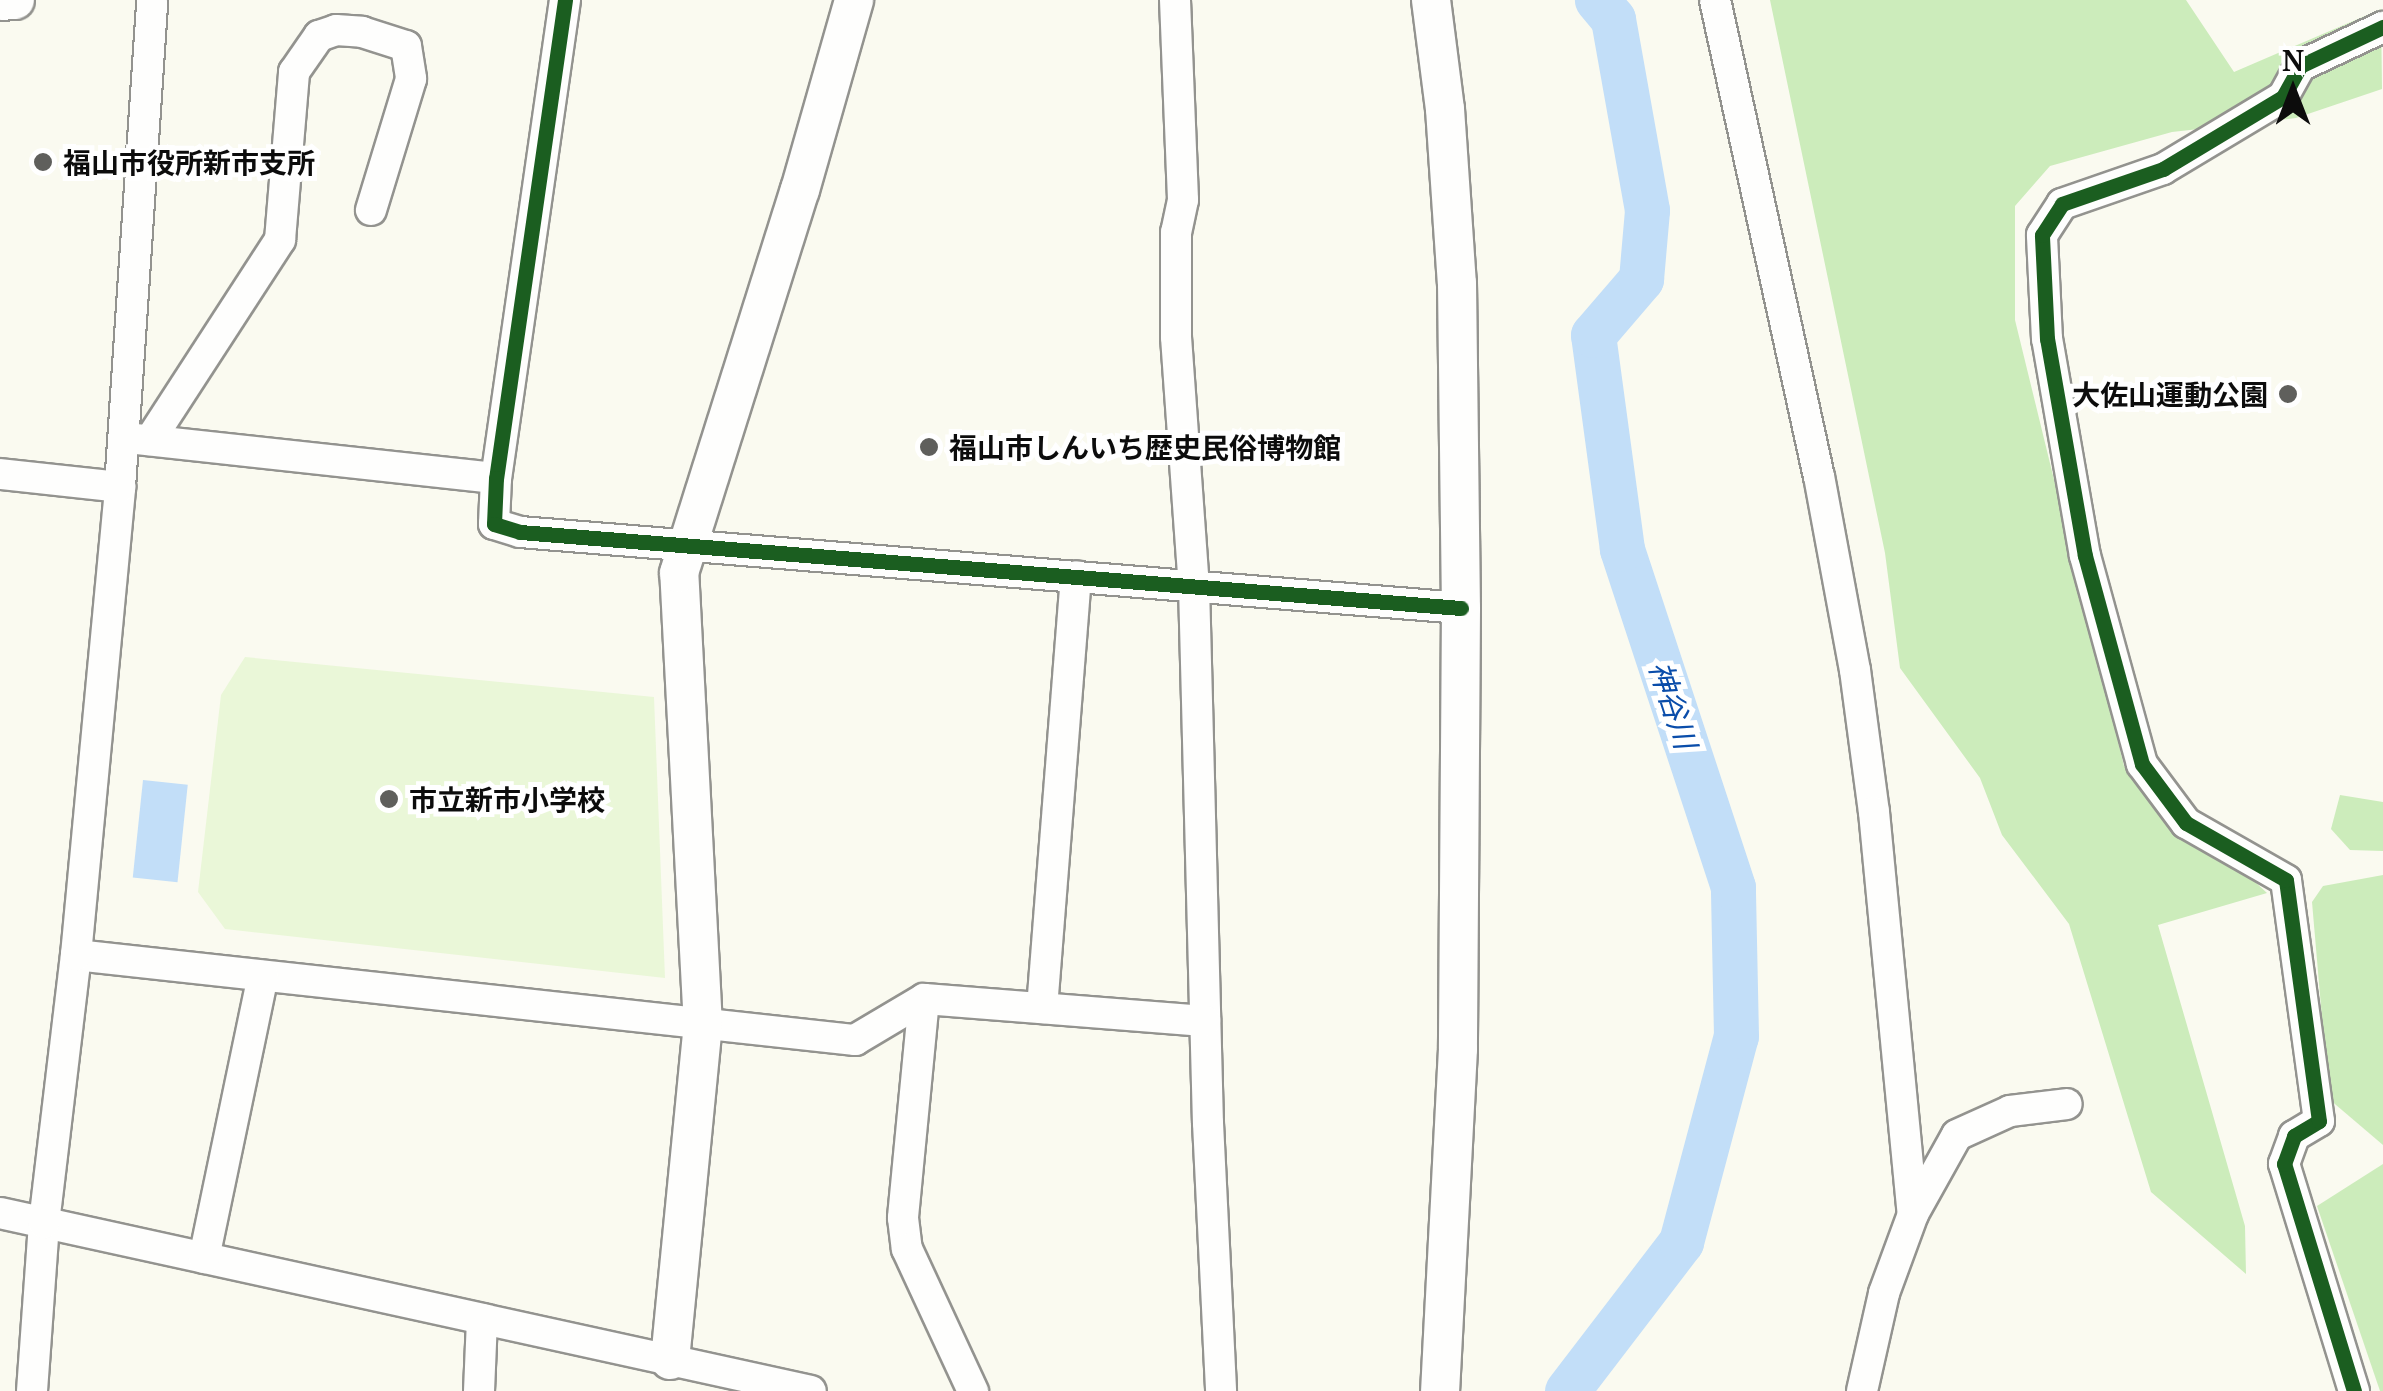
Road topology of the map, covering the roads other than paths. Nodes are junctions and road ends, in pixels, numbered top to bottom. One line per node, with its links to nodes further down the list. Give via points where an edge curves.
1 (16, 0): 8 (street)
2 (152, 0): 11 (street)
3 (566, 0): 13 (street)
4 (854, 0): 15 (street)
5 (1176, 0): 17 (street, via 1183,200 1176,232 1176,336)
6 (1431, 0): 18 (street, via 1457,283)
7 (1715, 0): 27 (street, via 1819,476 1854,670)
8 (0, 1)
9 (2383, 27): 39 (street, via 2300,66 2283,97 2162,169 2062,204 2042,235 2047,339 2086,556 2142,764 2186,823 2286,880 2319,1121 2294,1136 2284,1164)
10 (372, 210): 11 (street, via 411,80 406,46 336,30 319,36 294,72 280,240)
11 (137, 439): 13 (street); 14 (street)
12 (0, 474): 14 (street)
13 (496, 478): 15 (street, via 494,524 520,532)
14 (120, 487): 19 (street)
15 (685, 545): 16 (street); 24 (street, via 680,573)
16 (1076, 576): 17 (street); 22 (street)
17 (1194, 586): 18 (street); 23 (street)
18 (1460, 608): 37 (street, via 1458,1049)
19 (76, 954): 20 (street); 28 (street)
20 (263, 976): 24 (street); 29 (street)
21 (924, 1000): 22 (street); 24 (street, via 855,1040); 35 (street, via 903,1218 907,1249)
22 (1042, 1008): 23 (street)
23 (1205, 1021): 36 (street)
24 (702, 1026): 31 (street)
25 (2067, 1104): 27 (street, via 2010,1111 1957,1135)
26 (0, 1213): 28 (street)
27 (1913, 1214): 38 (street, via 1884,1293)
28 (44, 1223): 29 (street); 32 (street)
29 (204, 1258): 30 (street)
30 (482, 1319): 31 (street); 33 (street)
31 (670, 1360): 34 (street)
32 (32, 1391)
33 (479, 1391)
34 (811, 1391)
35 (973, 1391)
36 (1222, 1391)
37 (1440, 1391)
38 (1862, 1391)
39 (2354, 1391)

